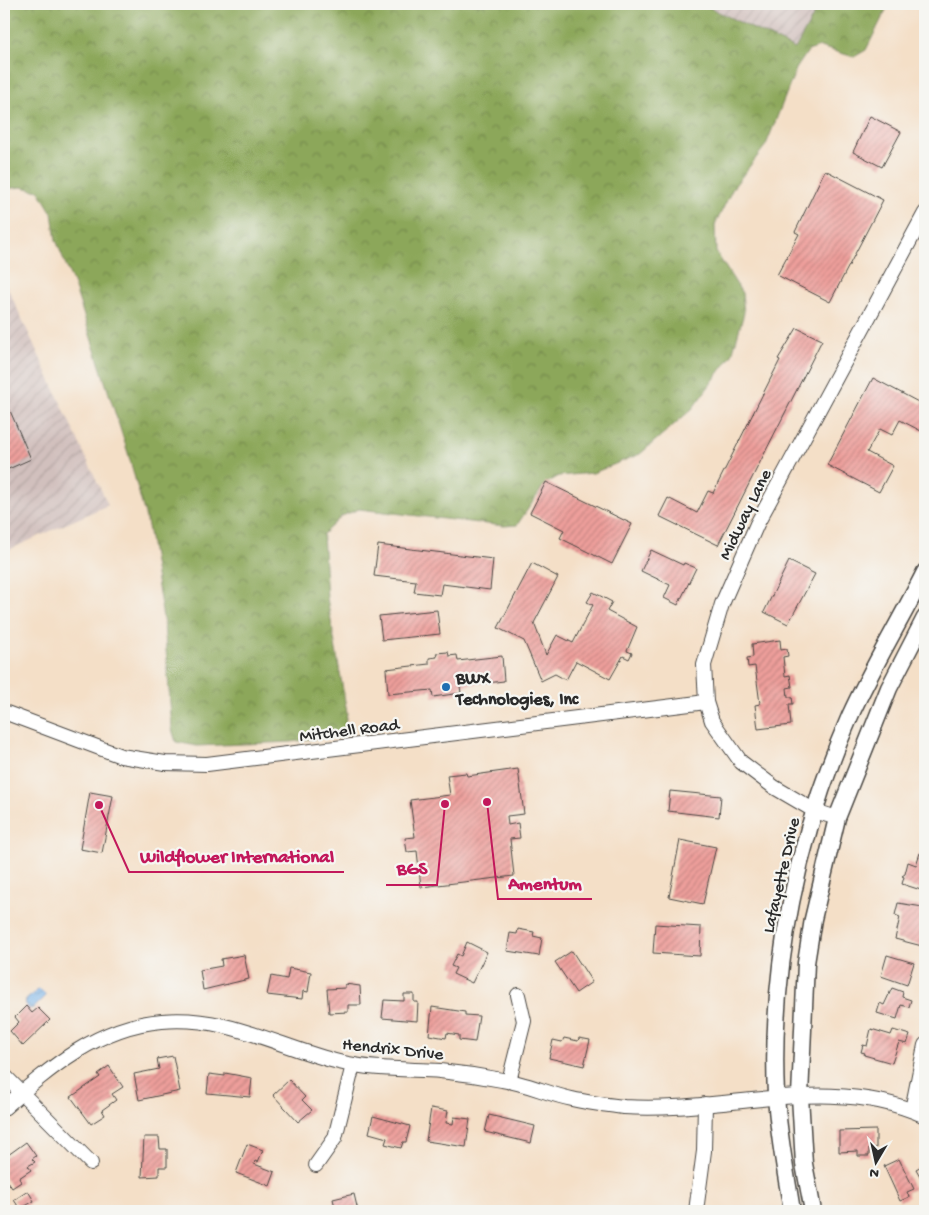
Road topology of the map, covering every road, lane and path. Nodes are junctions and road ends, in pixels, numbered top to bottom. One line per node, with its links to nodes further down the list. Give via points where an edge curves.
1 (925, 213): 4 (street, Midway Lane, via 757,524 722,604 707,651 704,666)
2 (925, 572): 6 (main road, Lafayette Drive, via 851,714)
3 (925, 618): 7 (main road, via 889,688)
4 (706, 702): 5 (street, Mitchell Road, via 207,764 165,763 121,756); 6 (street, Midway Lane, via 718,734 741,762 774,787)
5 (4, 712)
6 (815, 811): 7 (street, Midway Lane); 15 (main road, Lafayette Drive, via 795,881 779,974)
7 (837, 818): 14 (main road, via 825,862 806,963)
8 (518, 995): 12 (street, via 524,1021)
9 (925, 1045): 18 (street)
10 (353, 1065): 12 (street, Hendrix Drive); 13 (street, Hendrix Drive, via 232,1026 191,1020 160,1021 95,1039 62,1059); 21 (street, via 334,1138)
11 (4, 1075): 13 (street)
12 (509, 1081): 16 (street, Hendrix Drive, via 600,1105)
13 (22, 1092): 17 (street, Hendrix Drive); 20 (street)
14 (800, 1096): 15 (street, Hendrix Drive); 18 (street, Hendrix Drive, via 857,1097); 24 (main road, via 804,1164)
15 (776, 1098): 16 (street, Hendrix Drive); 23 (main road, Lafayette Drive)
16 (705, 1104): 22 (street, via 704,1151)
17 (4, 1108)
18 (912, 1110): 19 (street, Hendrix Drive)
19 (925, 1116)
20 (91, 1163)
21 (316, 1165)
22 (696, 1211)
23 (792, 1211)
24 (813, 1211)

